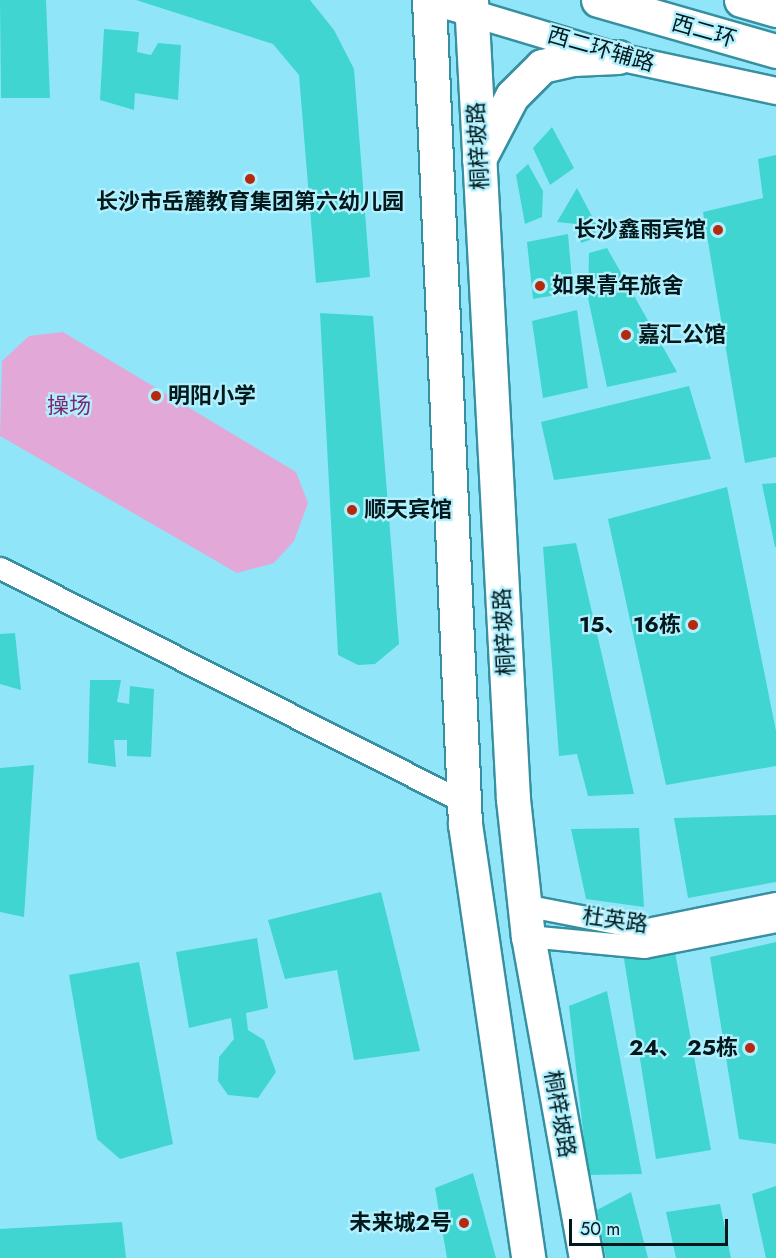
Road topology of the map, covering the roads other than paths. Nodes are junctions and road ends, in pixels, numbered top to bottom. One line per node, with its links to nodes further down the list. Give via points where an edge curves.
1 (428, 0): 4 (street, 西二环辅路); 11 (main road, 桐梓坡路)
2 (598, 0): 6 (main road, 西二环)
3 (741, 0): 5 (main road, 西二环)
4 (471, 5): 7 (street, 西二环辅路); 9 (main road, 桐梓坡路)
5 (776, 10)
6 (776, 51)
7 (618, 57): 8 (street, 西二环辅路); 9 (main road, via 573,59 542,66 512,96)
8 (776, 91)
9 (478, 161): 13 (main road, 桐梓坡路, via 513,799)
10 (0, 568): 11 (street)
11 (464, 802): 15 (main road, 桐梓坡路)
12 (776, 903): 13 (street, 杜英路, via 647,929)
13 (526, 920): 14 (street, 杜英路, via 644,947); 16 (main road, 桐梓坡路)
14 (776, 921)
15 (528, 1258)
16 (586, 1258)

